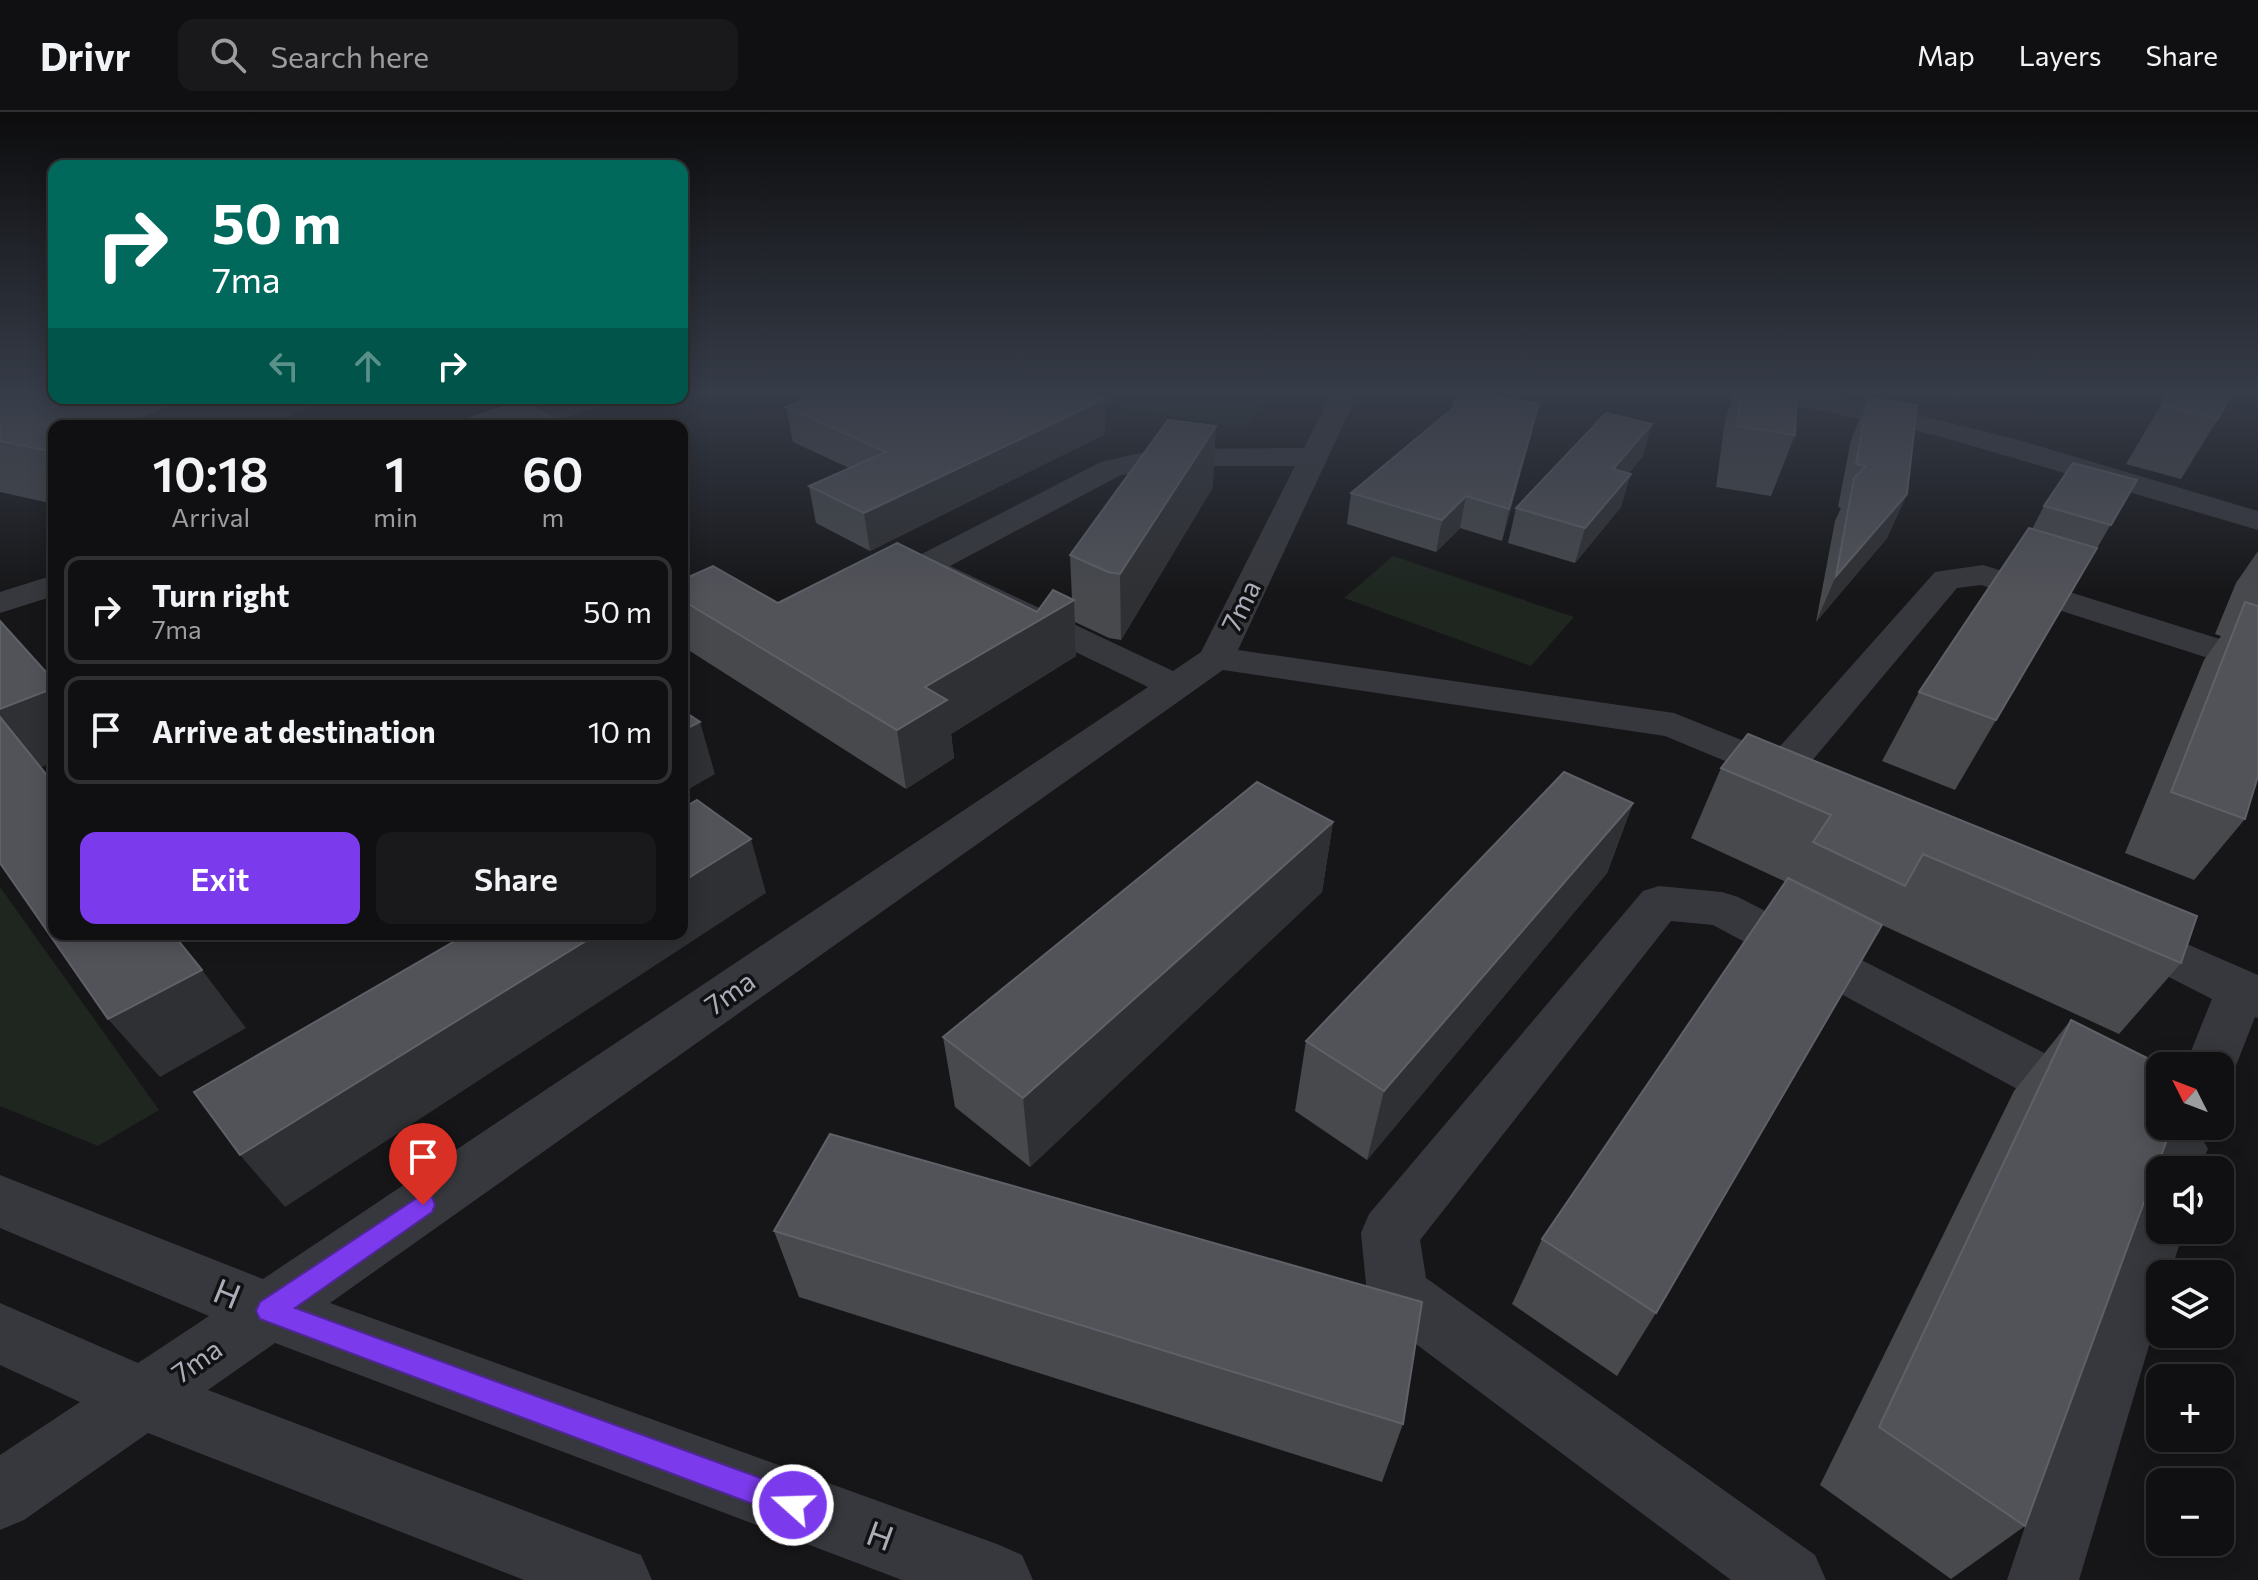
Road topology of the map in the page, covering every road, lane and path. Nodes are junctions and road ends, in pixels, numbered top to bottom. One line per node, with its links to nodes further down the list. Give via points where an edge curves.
1 (1168, 460): 8 (street, via 1111,468 924,566)
2 (1313, 460): 8 (street, 7ma)
3 (2048, 460): 4 (street)
4 (2258, 521)
5 (48, 587): 6 (street)
6 (0, 603)
7 (2258, 663): 9 (street, via 1983,575 1947,579)
8 (1195, 672): 9 (street, via 1674,725); 17 (street, 7ma)
9 (1781, 771): 10 (street)
10 (1824, 791)
11 (2097, 921): 12 (street)
12 (2249, 994): 13 (street)
13 (2218, 1052)
14 (2181, 1148): 23 (street, via 1722,909 1659,903 1390,1233 1398,1294)
15 (0, 1201): 17 (street, H)
16 (2150, 1244): 24 (street)
17 (269, 1311): 19 (street, 7ma); 22 (street, H)
18 (0, 1333): 19 (street)
19 (143, 1398): 20 (street, 7ma); 21 (street)
20 (0, 1496)
21 (616, 1580)
22 (997, 1580)
23 (1790, 1580)
24 (2043, 1580)

